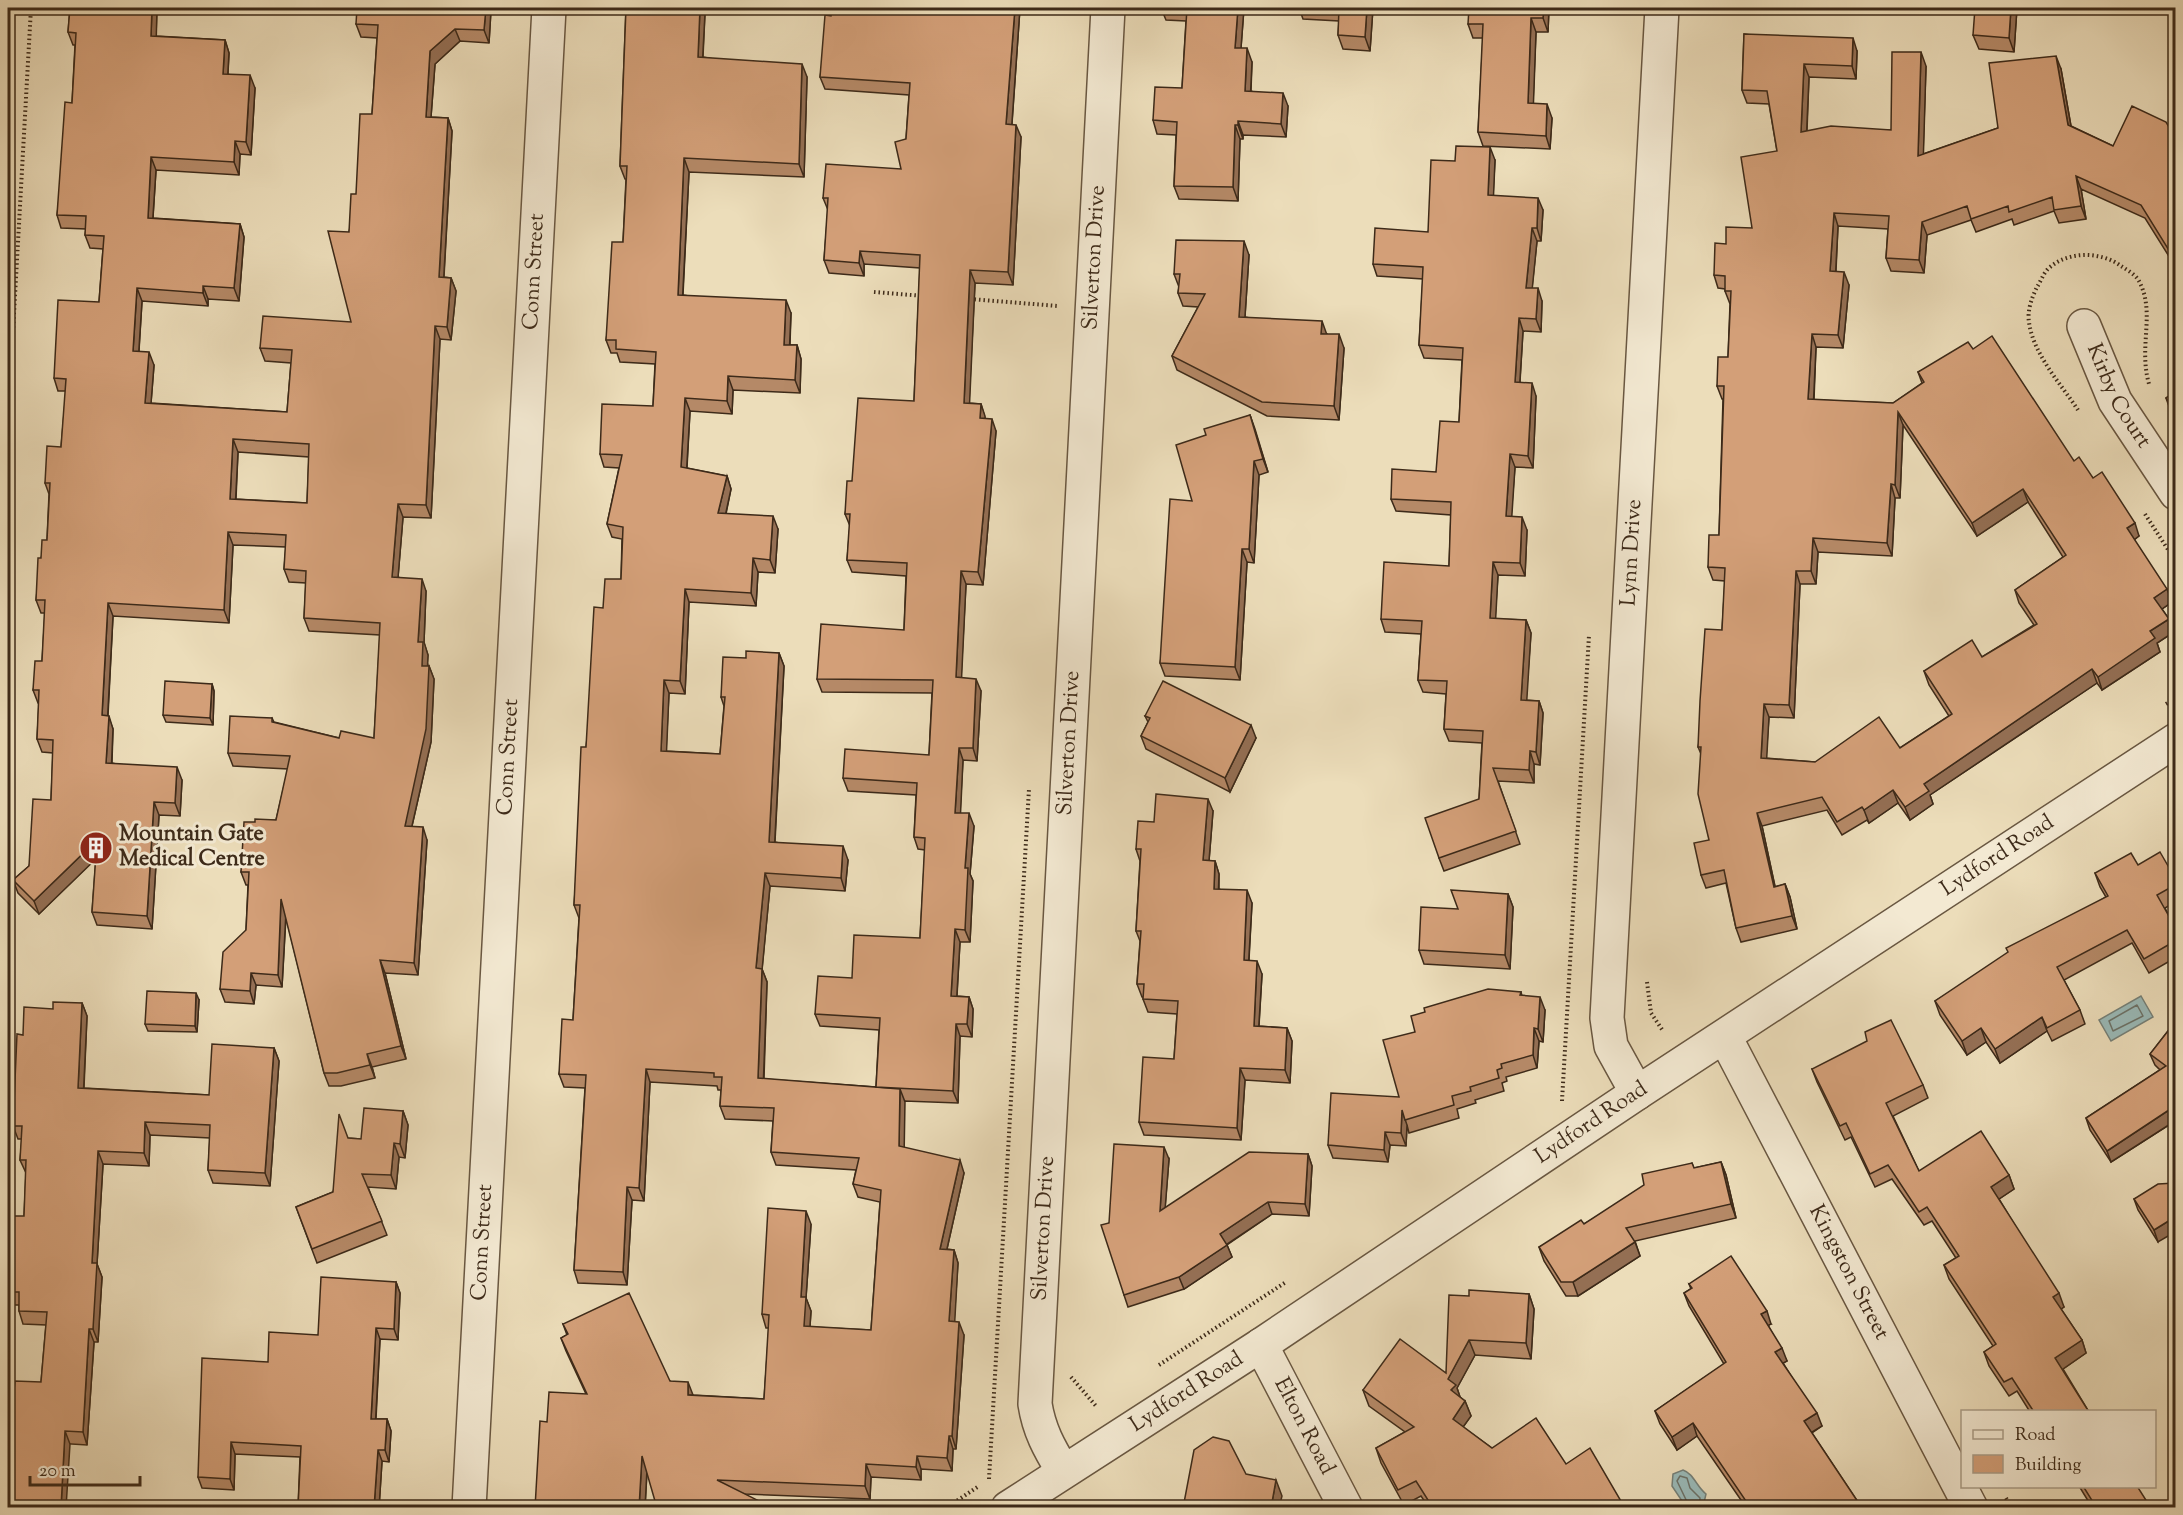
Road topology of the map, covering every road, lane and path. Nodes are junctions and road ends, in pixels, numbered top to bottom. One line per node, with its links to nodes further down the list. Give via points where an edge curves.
1 (31, 8): 10 (path)
2 (549, 8): 17 (street, Conn Street)
3 (1108, 8): 8 (street, Silverton Drive)
4 (1662, 8): 14 (street, Lynn Drive, via 1607,1018 1611,1046)
5 (874, 292): 6 (path)
6 (931, 296)
7 (965, 299): 8 (path)
8 (1092, 308): 16 (street, Silverton Drive, via 1035,1404 1045,1442)
9 (2085, 326): 11 (street, Kirby Court, via 2115,401)
10 (8, 422)
11 (2175, 493)
12 (2175, 740): 13 (street, Lydford Road)
13 (1725, 1037): 14 (street, Lydford Road); 20 (street, Kingston Street)
14 (1637, 1093): 15 (street, Lydford Road)
15 (1261, 1345): 16 (street, Lydford Road); 19 (street, Elton Road)
16 (1063, 1471): 18 (street, Lydford Road)
17 (469, 1508)
18 (1008, 1508)
19 (1346, 1508)
20 (1971, 1508)

